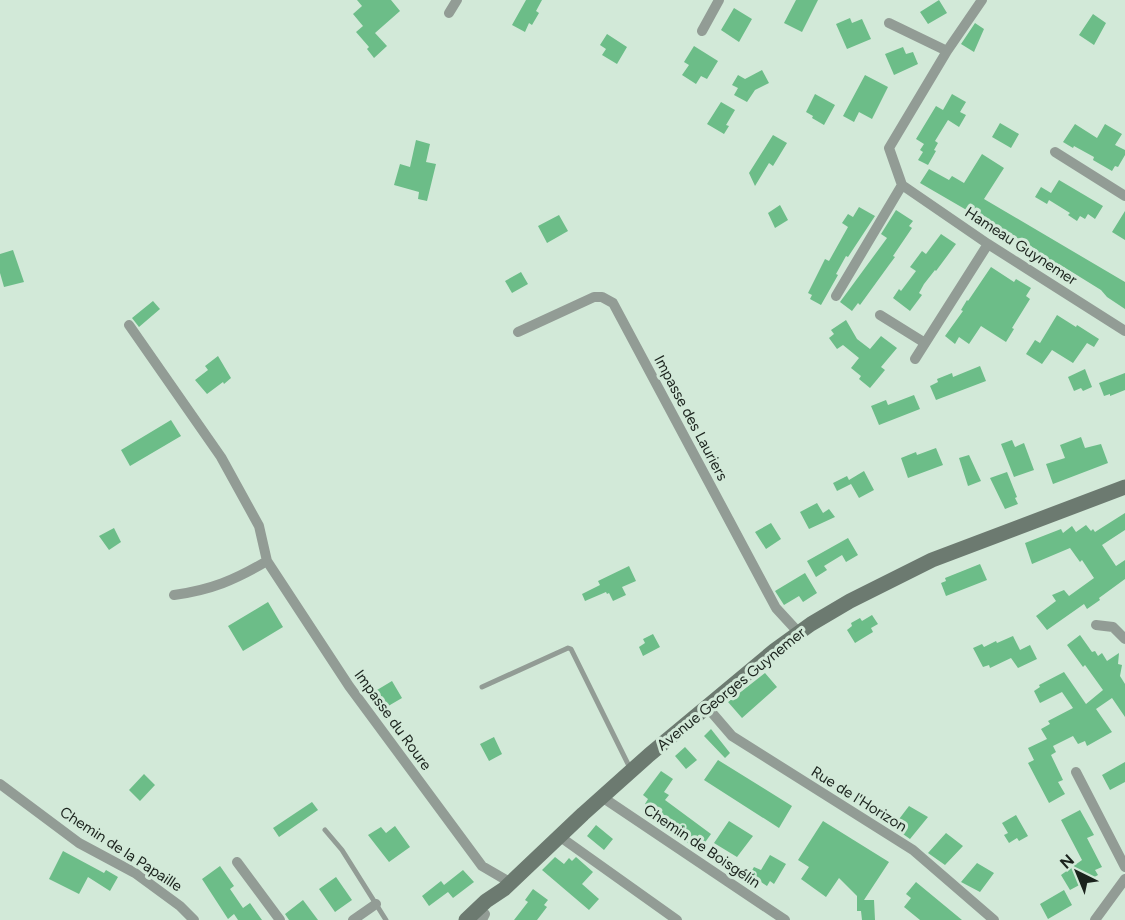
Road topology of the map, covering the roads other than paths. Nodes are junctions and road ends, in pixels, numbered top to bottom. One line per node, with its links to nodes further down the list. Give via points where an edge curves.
1 (457, 0): 4 (street)
2 (719, 0): 6 (street)
3 (982, 0): 7 (street)
4 (449, 13)
5 (889, 23): 7 (street)
6 (702, 31)
7 (947, 51): 9 (street, via 889,148)
8 (1055, 152): 10 (street)
9 (902, 185): 11 (street, Hameau Guynemer); 12 (street)
10 (1125, 196)
11 (988, 244): 15 (street, Hameau Guynemer); 17 (street)
12 (836, 296)
13 (880, 315): 17 (street)
14 (129, 325): 20 (street, Impasse du Roure, via 221,457 259,526)
15 (1125, 331)
16 (518, 332): 23 (street, Impasse des Lauriers, via 594,297 613,303 776,608)
17 (925, 343): 18 (street)
18 (915, 359)
19 (1125, 486): 23 (main road, Avenue Georges Guynemer, via 932,560 850,601)
20 (267, 561): 21 (street, via 203,591); 36 (street, Impasse du Roure, via 354,693 482,866)
21 (174, 594)
22 (1096, 625): 24 (street, via 1113,627)
23 (799, 633): 26 (main road, Avenue Georges Guynemer)
24 (1125, 639)
25 (482, 687): 27 (lane, via 571,649)
26 (707, 707): 27 (main road, Avenue Georges Guynemer); 47 (street, Rue de l'Horizon, via 732,736 913,850)
27 (632, 771): 30 (main road, Avenue Georges Guynemer)
28 (1076, 772): 34 (street)
29 (0, 784): 39 (street, Chemin de la Papaille, via 79,843 135,873)
30 (602, 797): 32 (main road, Avenue Georges Guynemer); 46 (street, Chemin de Boisgélin)
31 (326, 830): 37 (lane)
32 (559, 836): 36 (main road, Avenue Georges Guynemer); 45 (street)
33 (237, 862): 40 (street)
34 (1125, 867)
35 (1125, 879): 48 (street)
36 (508, 886): 38 (main road, Avenue Georges Guynemer)
37 (376, 904): 41 (street); 42 (lane)
38 (482, 915): 43 (main road, Avenue Georges Guynemer); 44 (street)
39 (194, 920)
40 (280, 920)
41 (353, 920)
42 (386, 920)
43 (466, 920)
44 (471, 920)
45 (677, 920)
46 (785, 920)
47 (994, 920)
48 (1095, 920)

